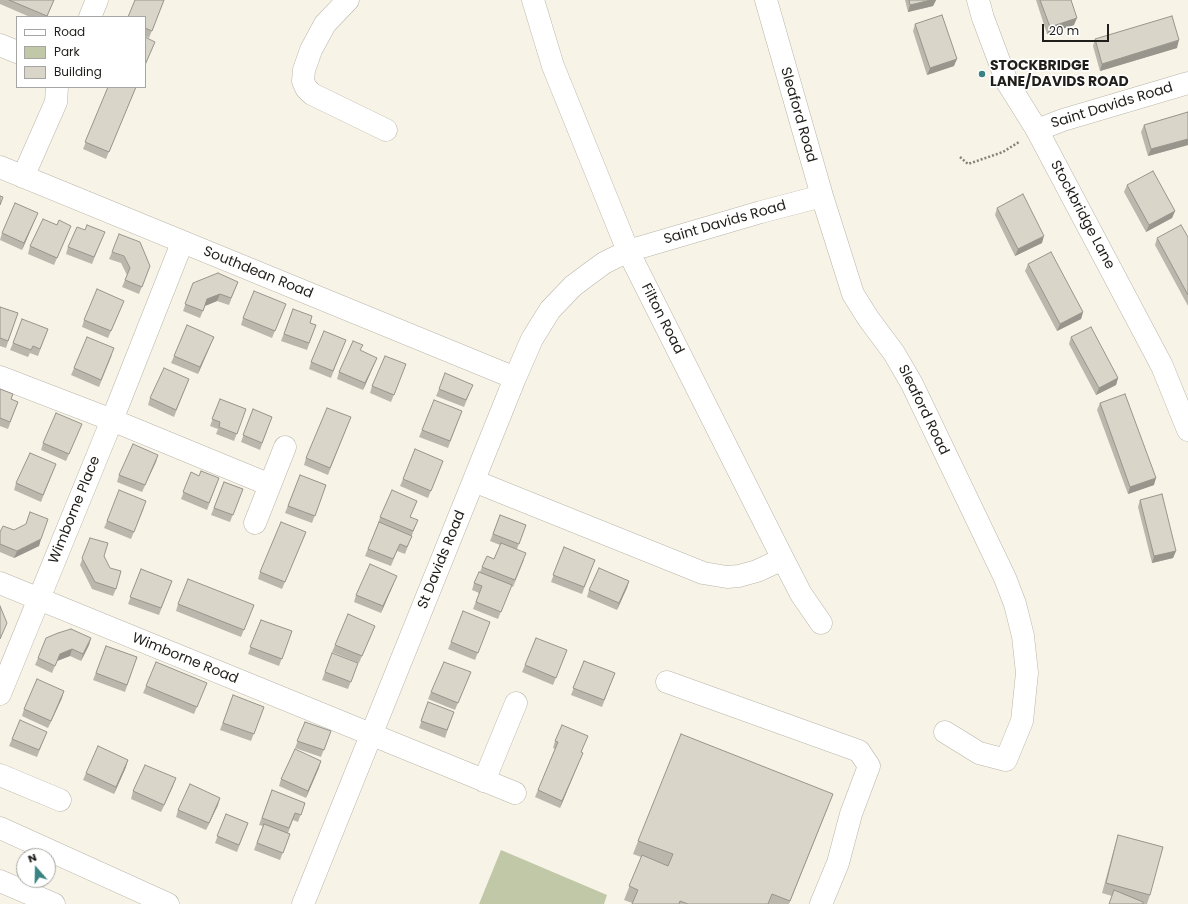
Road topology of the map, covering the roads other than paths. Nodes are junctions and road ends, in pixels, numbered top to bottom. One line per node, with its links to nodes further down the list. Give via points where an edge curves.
1 (97, 0): 6 (street)
2 (348, 0): 11 (street, via 325,24 311,50 303,81 312,94)
3 (533, 0): 17 (street, Filton Road, via 553,66)
4 (766, 0): 15 (street, Sleaford Road)
5 (978, 0): 12 (street, Stockbridge Lane, via 1007,82)
6 (90, 16)
7 (0, 45): 8 (street)
8 (16, 52)
9 (1188, 83): 12 (street, Saint Davids Road)
10 (57, 88): 14 (street, via 56,102)
11 (386, 130)
12 (1037, 130): 21 (street, Stockbridge Lane, via 1162,366)
13 (0, 167): 14 (street, Southdean Road)
14 (23, 177): 16 (street, Southdean Road)
15 (822, 196): 17 (street, Saint Davids Road); 33 (street, Sleaford Road, via 853,294 912,384 1005,578 1023,636 1027,673 1022,721 1006,760 979,753)
16 (182, 243): 19 (street, Southdean Road); 20 (street, Wimborne Place)
17 (628, 251): 19 (street, St Davids Road, via 604,263 555,304 532,339); 26 (street, Filton Road)
18 (0, 377): 20 (street)
19 (515, 378): 23 (street, St Davids Road)
20 (112, 420): 24 (street); 28 (street, Wimborne Place)
21 (1188, 430)
22 (285, 447): 24 (street)
23 (474, 481): 26 (street, via 704,573 727,578 739,576); 34 (street, St Davids Road)
24 (270, 484): 25 (street)
25 (255, 523)
26 (783, 559): 29 (street, Filton Road, via 801,594)
27 (0, 583): 28 (street, Wimborne Road)
28 (39, 600): 31 (street, Wimborne Place); 34 (street, Wimborne Road)
29 (821, 623)
30 (667, 682): 44 (street, via 859,751 869,766 851,814 838,864)
31 (0, 694)
32 (516, 703): 36 (street)
33 (945, 732)
34 (371, 735): 36 (street, Wimborne Road); 43 (street, St Davids Road)
35 (0, 775): 38 (street)
36 (484, 781): 37 (street, Wimborne Road)
37 (515, 794)
38 (60, 800)
39 (0, 828): 42 (street)
40 (0, 881): 41 (street)
41 (54, 904)
42 (168, 904)
43 (303, 904)
44 (821, 904)

